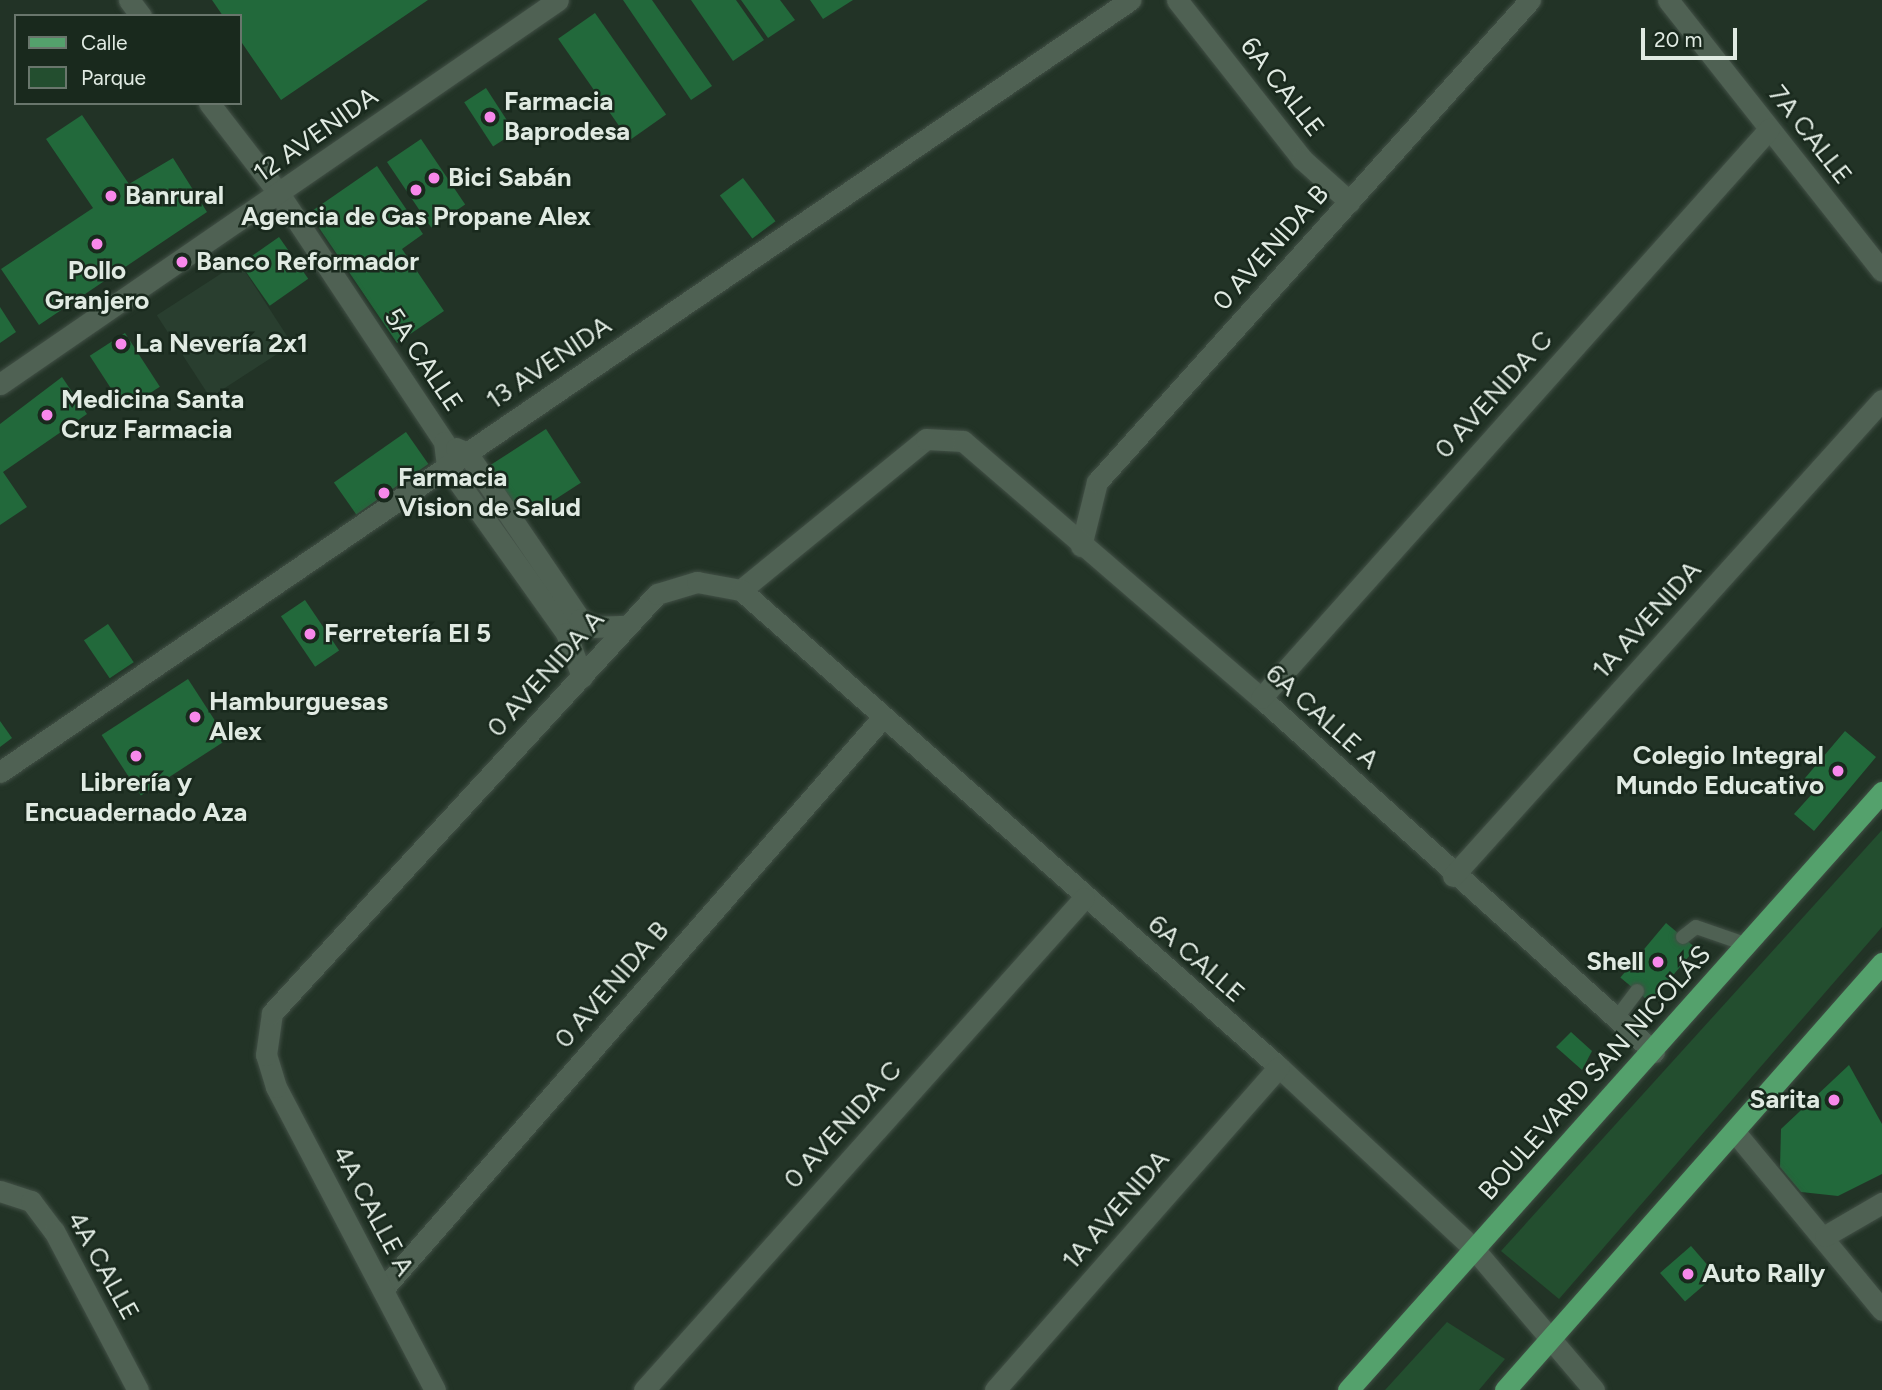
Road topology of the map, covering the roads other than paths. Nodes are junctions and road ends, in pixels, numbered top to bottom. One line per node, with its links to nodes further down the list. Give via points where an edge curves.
1 (558, 0): 8 (street, 12 AVENIDA)
2 (1130, 0): 14 (street, 13 AVENIDA)
3 (1177, 0): 9 (street, 6A CALLE, via 1302,159)
4 (1530, 0): 9 (street, 0 AVENIDA B)
5 (1668, 0): 7 (street, 7A CALLE)
6 (211, 105): 8 (street, 5A CALLE)
7 (1769, 129): 10 (street, 7A CALLE); 20 (street, 0 AVENIDA C)
8 (280, 195): 11 (street, 12 AVENIDA); 13 (street, 5A CALLE)
9 (1350, 202): 16 (street, 0 AVENIDA B, via 1097,482)
10 (1882, 271)
11 (0, 384)
12 (1882, 400): 24 (street, 1A AVENIDA)
13 (444, 443): 14 (street, 5A CALLE); 15 (street, 5A CALLE)
14 (467, 453): 15 (street, 13 AVENIDA); 18 (street, via 580,620 592,627)
15 (447, 466): 19 (street, 5A CALLE, via 566,633); 22 (street, 13 AVENIDA)
16 (1081, 546): 17 (street, 6A CALLE A, via 963,441 926,439); 20 (street, 6A CALLE A)
17 (741, 590): 18 (street, 0 AVENIDA A, via 721,583 676,585); 21 (street, 6A CALLE)
18 (628, 626): 19 (street, 0 AVENIDA A)
19 (582, 677): 32 (street, 0 AVENIDA A, via 272,1013)
20 (1261, 698): 24 (street, 6A CALLE A)
21 (883, 717): 25 (street, 6A CALLE); 39 (street, 0 AVENIDA B)
22 (0, 772)
23 (1882, 792): 27 (main road, BOULEVARD SAN NICOLÁS)
24 (1453, 876): 30 (street, 6A CALLE A)
25 (1084, 898): 33 (street, 6A CALLE); 44 (street, 0 AVENIDA C)
26 (1683, 937): 27 (lane, via 1696,927)
27 (1748, 945): 31 (main road, BOULEVARD SAN NICOLÁS)
28 (1882, 963): 34 (main road)
29 (1637, 991): 30 (lane)
30 (1616, 1019): 31 (street, 6A CALLE A)
31 (1654, 1052): 38 (main road, BOULEVARD SAN NICOLÁS)
32 (266, 1055): 39 (street, 4A CALLE A, via 276,1087)
33 (1279, 1068): 38 (street, 6A CALLE); 45 (street, 1A AVENIDA)
34 (1734, 1131): 37 (street); 41 (main road)
35 (0, 1191): 42 (street, 4A CALLE, via 31,1201 54,1231)
36 (1882, 1203): 37 (street)
37 (1825, 1236): 40 (street)
38 (1474, 1249): 41 (street, 6A CALLE); 46 (main road, BOULEVARD SAN NICOLÁS)
39 (383, 1289): 43 (street, 4A CALLE A)
40 (1882, 1310)
41 (1553, 1336): 47 (main road); 48 (street, 6A CALLE)
42 (138, 1390)
43 (435, 1390)
44 (644, 1390)
45 (995, 1390)
46 (1348, 1390)
47 (1506, 1390)
48 (1594, 1390)

